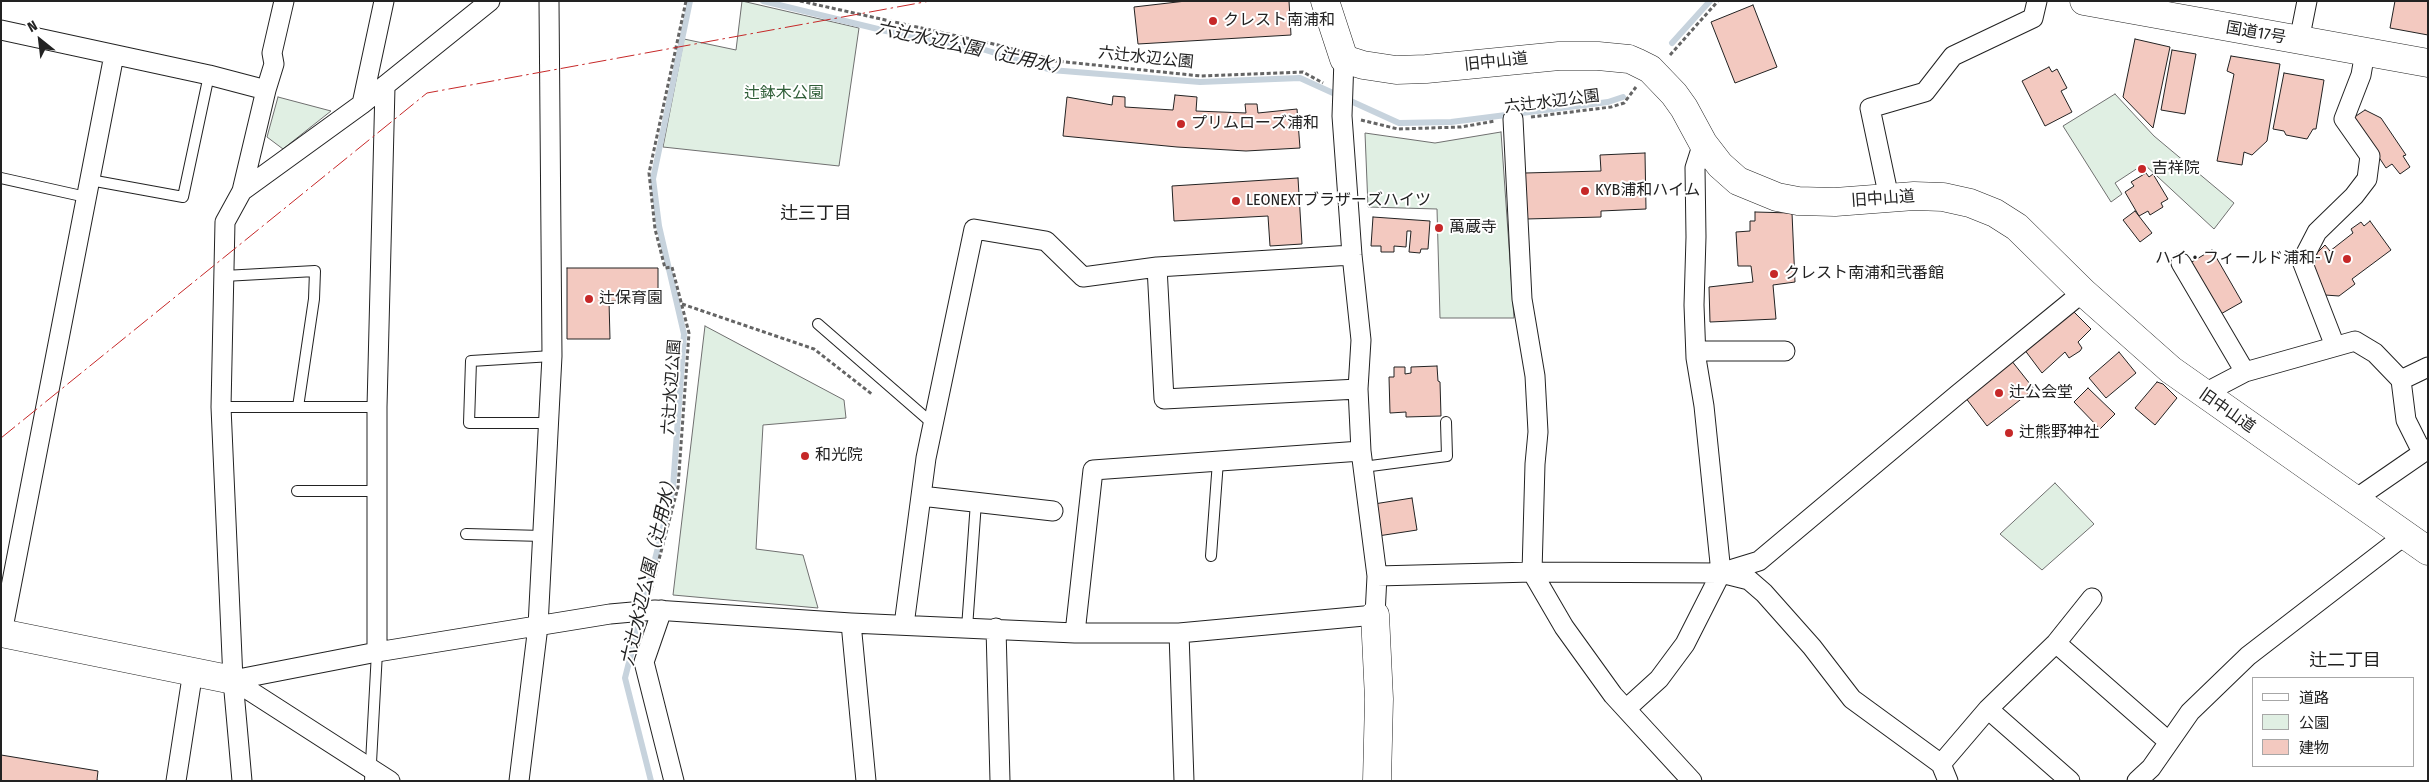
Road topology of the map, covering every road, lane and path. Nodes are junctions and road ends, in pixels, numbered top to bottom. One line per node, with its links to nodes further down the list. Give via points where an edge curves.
1 (284, 1): 21 (street, via 272,53 274,64)
2 (384, 1): 23 (street)
3 (490, 1): 20 (street)
4 (549, 1): 41 (street)
5 (686, 1): 36 (path, 六辻水辺公園, via 649,173 654,229 665,268 672,267)
6 (800, 1): 22 (path, 六辻水辺公園, via 1056,61 1201,76 1303,72)
7 (1325, 1): 16 (main road)
8 (1718, 1): 18 (path, 六辻水辺公園, via 1668,56 1662,54)
9 (2037, 1): 30 (street, via 2033,18 1953,56 1925,92 1870,108)
10 (2307, 1): 13 (street)
11 (2100, 3): 13 (main road, 国道17号)
12 (1, 30): 15 (street)
13 (2299, 41): 14 (main road, 国道17号)
14 (2365, 52): 17 (main road, 国道17号); 38 (street, via 2361,75 2344,119 2370,156 2367,179 2317,232 2302,260)
15 (114, 55): 19 (street); 28 (street)
16 (1344, 59): 18 (main road, 旧中山道, via 1396,70 1559,56 1598,56 1629,59); 22 (street)
17 (2428, 63)
18 (1650, 69): 25 (path, 六辻水辺公園, via 1624,103); 26 (main road, 旧中山道, via 1684,108)
19 (210, 75): 21 (street); 28 (lane, via 183,197)
20 (384, 87): 23 (street); 50 (street)
21 (266, 90): 29 (street)
22 (1342, 92): 24 (street)
23 (362, 104): 29 (street)
24 (1342, 116): 25 (path, 六辻水辺公園, via 1398,129 1461,127); 31 (street)
25 (1513, 119): 68 (street, via 1522,299 1535,376 1538,432)
26 (1703, 143): 30 (main road, 旧中山道, via 1738,181 1777,197 1835,202); 39 (street, via 1695,168)
27 (1, 178): 28 (lane)
28 (88, 188): 79 (street)
29 (242, 191): 34 (street, via 225,222)
30 (1889, 198): 35 (main road, 旧中山道, via 1943,197 1995,213 2017,227)
31 (1352, 255): 33 (street); 45 (street, via 1361,340)
32 (2181, 263): 43 (street)
33 (1157, 267): 45 (street, via 1164,399); 53 (street, via 1083,277 1046,240 974,229)
34 (224, 276): 48 (street); 49 (lane, via 315,271)
35 (2082, 292): 46 (main road, 旧中山道, via 2136,341); 69 (street, via 1759,562)
36 (682, 304): 47 (path, via 814,349); 72 (path, 六辻水辺公園, via 689,332 678,487)
37 (818, 324): 53 (lane)
38 (2335, 346): 43 (street); 44 (street, via 2355,341 2375,353)
39 (1696, 351): 40 (street); 69 (street)
40 (1785, 351)
41 (552, 356): 52 (street); 52 (lane, via 471,361 469,423)
42 (2428, 367): 44 (street)
43 (2245, 372): 46 (street)
44 (2401, 380): 54 (street, via 2406,420)
45 (1358, 389): 55 (street)
46 (2203, 394): 60 (main road, 旧中山道)
47 (876, 398)
48 (221, 407): 49 (lane); 85 (street)
49 (298, 407): 50 (lane)
50 (377, 407): 58 (street)
51 (1446, 422): 55 (lane, via 1446,456)
52 (548, 423): 65 (street)
53 (933, 424): 59 (street)
54 (2425, 451): 60 (street)
55 (1362, 459): 56 (street); 70 (street)
56 (1218, 461): 67 (lane); 80 (street, via 1093,470)
57 (297, 491): 58 (lane)
58 (377, 491): 83 (street)
59 (921, 496): 61 (street); 75 (street)
60 (2354, 500): 64 (main road, 旧中山道)
61 (976, 502): 62 (street); 77 (lane)
62 (1053, 511)
63 (466, 534): 65 (lane)
64 (2405, 535): 66 (main road, 旧中山道); 88 (street, via 2248,656 2190,712)
65 (542, 536): 76 (street)
66 (2428, 551)
67 (1211, 556)
68 (1532, 572): 69 (street); 70 (street); 86 (street, via 1564,627)
69 (1721, 573): 86 (street, via 1686,644 1659,679); 89 (street, via 1749,580 1764,593 1852,699)
70 (1377, 576): 73 (street)
71 (2092, 598): 82 (street)
72 (654, 610): 74 (street); 76 (street); 96 (street, via 644,662)
73 (1375, 615): 81 (street); 100 (main road)
74 (851, 623): 75 (street); 97 (street)
75 (904, 625): 77 (street)
76 (538, 626): 83 (street); 95 (street)
77 (967, 628): 78 (street)
78 (996, 628): 80 (street); 98 (street)
79 (1, 633): 84 (main road)
80 (1074, 633): 81 (street)
81 (1179, 633): 99 (street)
82 (2056, 643): 87 (street); 88 (street)
83 (377, 652): 85 (street); 91 (lane)
84 (193, 671): 85 (main road); 92 (street)
85 (233, 680): 91 (street); 93 (street)
86 (1626, 709): 101 (street)
87 (1988, 709): 89 (street); 102 (street)
88 (2169, 742): 90 (street)
89 (1944, 772)
90 (2156, 774): 103 (street)
91 (370, 775): 94 (street)
92 (176, 781)
93 (242, 781)
94 (390, 781)
95 (520, 781)
96 (674, 781)
97 (866, 781)
98 (1000, 781)
99 (1184, 781)
100 (1378, 781)
101 (1692, 781)
102 (2070, 781)
103 (2136, 781)

